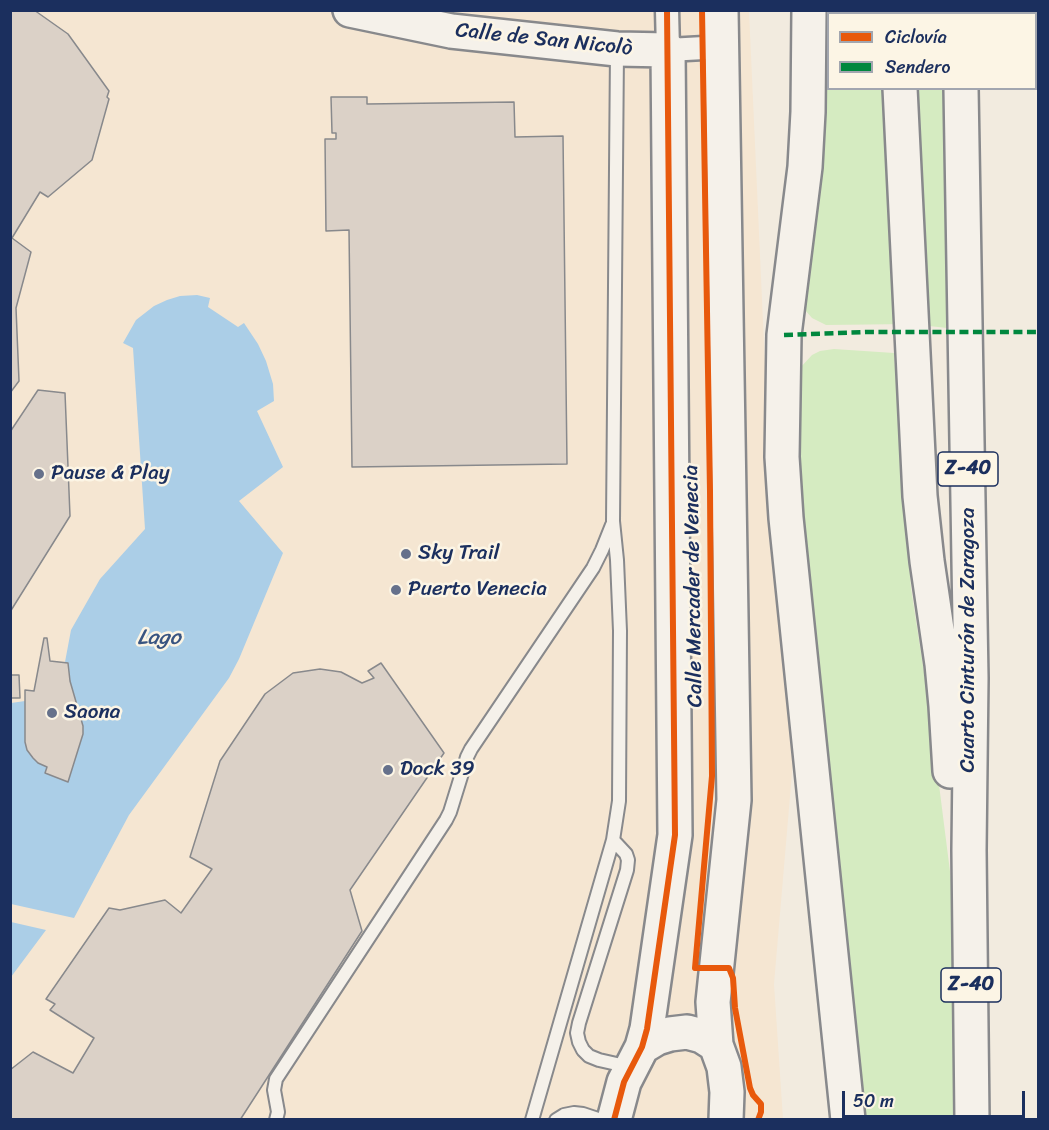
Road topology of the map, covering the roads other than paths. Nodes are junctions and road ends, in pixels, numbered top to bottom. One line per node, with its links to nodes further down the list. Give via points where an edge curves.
1 (350, 10): 6 (main road, Calle de San Nicolò, via 451,31)
2 (667, 10): 7 (street, Calle Mercader de Venecia)
3 (721, 10): 5 (main road, Calle Mercader de Venecia)
4 (809, 10): 21 (main road, via 805,167 784,335 782,457)
5 (722, 47): 7 (street); 13 (main road, Calle Mercader de Venecia, via 734,800 713,1002)
6 (617, 49): 7 (main road, Calle de San Nicolò); 10 (lane)
7 (668, 50): 14 (main road, Calle Mercader de Venecia, via 675,835 647,1029)
8 (900, 90): 12 (main road, via 920,496 942,664 952,807)
9 (961, 90): 12 (main road, Cuarto Cinturón de Zaragoza / Z-40, via 971,678)
10 (613, 521): 11 (lane, via 620,631 620,717 619,801); 15 (lane, via 593,568 471,749 446,820 276,1079)
11 (613, 840): 14 (lane, via 626,854 627,870 577,1033 589,1056 599,1060); 16 (lane)
12 (969, 850): 22 (main road, Cuarto Cinturón de Zaragoza / Z-40)
13 (716, 1045): 14 (main road, via 687,1032 670,1034 657,1038); 20 (main road, Calle Mercader de Venecia, via 724,1067)
14 (636, 1057): 19 (main road, Calle Mercader de Venecia)
15 (276, 1119)
16 (532, 1119)
17 (556, 1119): 18 (lane, via 574,1113)
18 (601, 1119)
19 (614, 1119)
20 (726, 1119)
21 (848, 1119)
22 (972, 1119)

